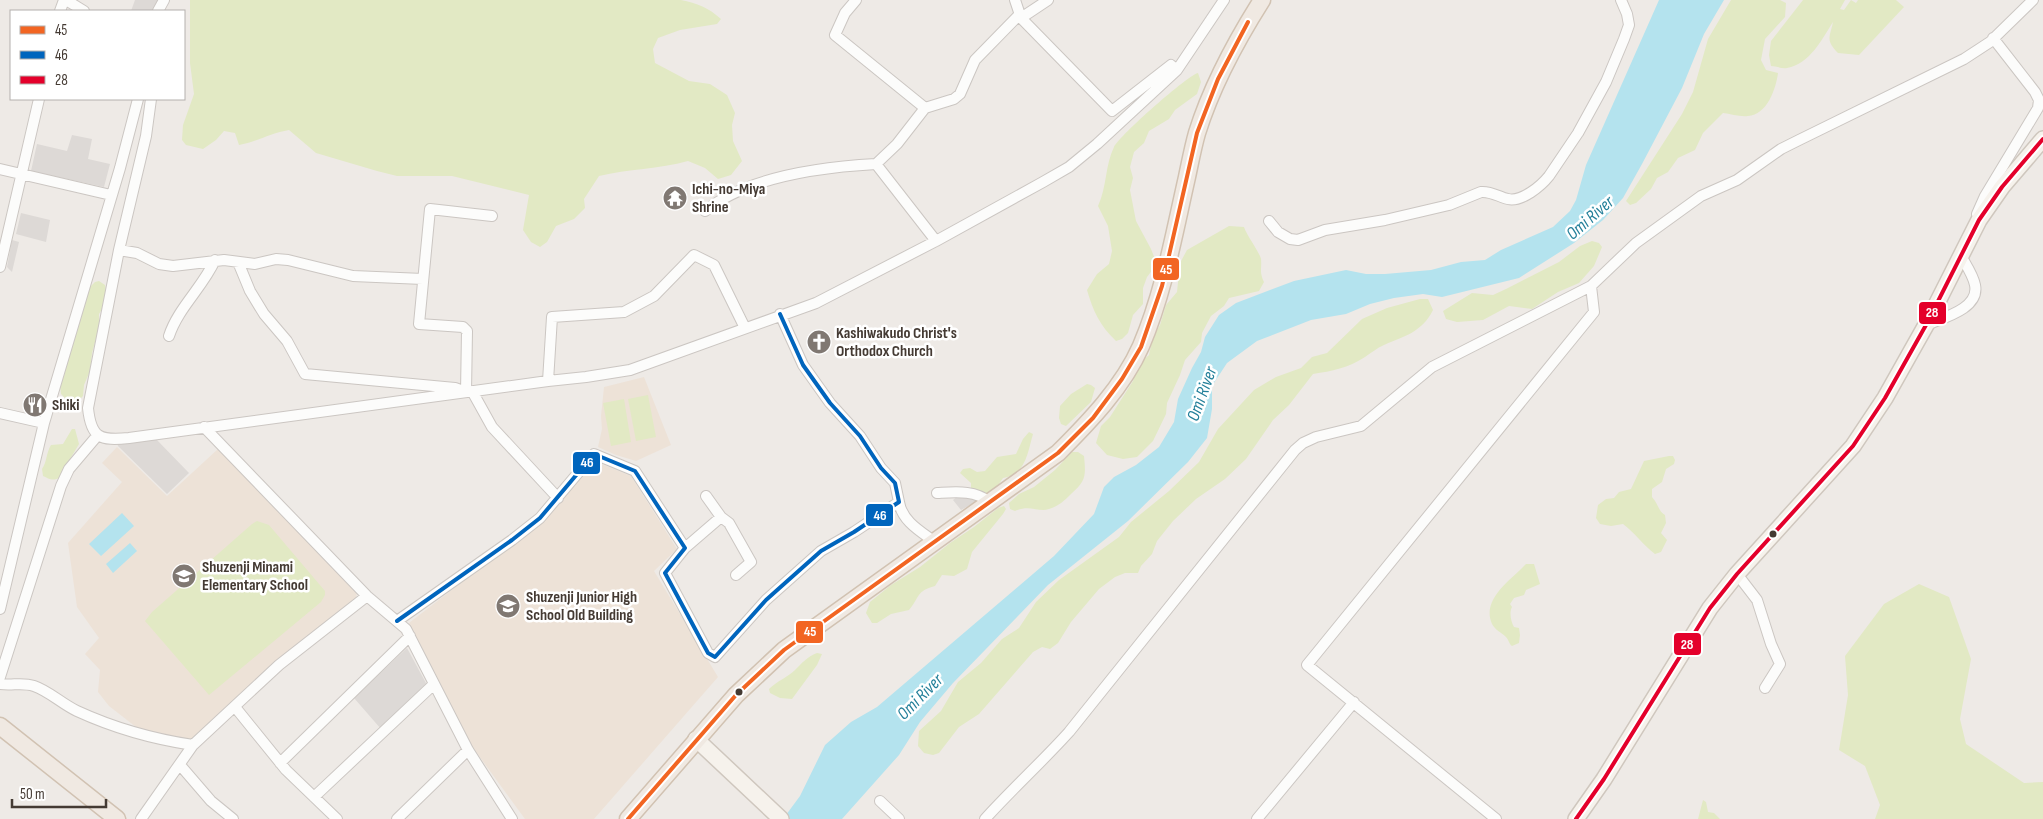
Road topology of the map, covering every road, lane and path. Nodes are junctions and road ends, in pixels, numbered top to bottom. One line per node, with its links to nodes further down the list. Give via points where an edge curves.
1 (65, 0): 9 (street)
2 (856, 0): 16 (street, via 834,35)
3 (1016, 0): 10 (street)
4 (1048, 0): 10 (street)
5 (1224, 0): 12 (street)
6 (1262, 0): 48 (main road, via 1239,36 1197,133 1162,286 1141,347 1093,418 1058,453)
7 (1621, 0): 24 (street, via 1629,25 1606,82 1578,133 1549,176 1524,195 1508,199 1481,192 1449,205 1325,230 1298,240 1278,232)
8 (2032, 0): 11 (street)
9 (82, 10)
10 (1020, 17): 12 (street, via 1112,112 1171,65); 16 (street, via 975,60 960,94)
11 (1993, 38): 25 (street, via 2040,100 1985,196); 33 (street, via 1964,59 1781,149 1737,180 1701,196 1636,243)
12 (1178, 70): 26 (street, via 1069,166)
13 (39, 100): 20 (street)
14 (138, 100): 21 (street)
15 (151, 100): 27 (street)
16 (925, 108): 18 (street, via 897,144)
17 (2043, 139): 25 (street, via 2002,187)
18 (876, 164): 22 (street, via 782,176 720,199); 26 (street)
19 (0, 169): 20 (street)
20 (22, 174): 21 (street); 31 (street)
21 (112, 195): 41 (street)
22 (705, 211)
23 (492, 216): 32 (street, via 430,209)
24 (1269, 221)
25 (1976, 225): 28 (street)
26 (936, 242): 34 (street, via 816,303)
27 (120, 250): 29 (street, via 173,266); 43 (street, via 88,408 90,424)
28 (1961, 256): 35 (street); 35 (street, via 1975,285 1973,298 1962,309)
29 (215, 260): 30 (street); 37 (street)
30 (238, 262): 32 (street, via 256,264 288,260 353,276); 39 (street, via 250,291 287,341 305,374)
31 (0, 267)
32 (423, 279): 39 (street, via 419,324 463,326 467,331)
33 (1591, 286): 62 (street, via 1594,312 1308,664); 81 (street, via 1432,367 1361,426 1303,443 1069,732)
34 (780, 314): 36 (street); 47 (street, via 804,365 830,403 895,483)
35 (1926, 325): 52 (street, via 1853,446)
36 (744, 328): 38 (street, via 630,370); 38 (street, via 714,265 694,255 654,296 624,312 552,317)
37 (169, 336)
38 (548, 381): 39 (street)
39 (469, 392): 42 (street); 46 (street, via 492,427)
40 (0, 413): 41 (street)
41 (44, 423): 55 (street)
42 (204, 428): 43 (street, via 113,439); 54 (street)
43 (97, 436): 58 (street, via 69,469 61,486)
44 (938, 493): 48 (street, via 970,492)
45 (706, 496): 49 (street)
46 (558, 498): 51 (street, via 594,454 635,471); 56 (street, via 540,518 512,540)
47 (899, 502): 50 (street, via 905,517); 51 (street, via 821,552 766,600 715,657 708,653 665,573)
48 (990, 502): 50 (main road)
49 (721, 516): 51 (street); 53 (street, via 751,562)
50 (935, 542): 65 (main road, via 784,650 736,695)
51 (685, 548)
52 (1737, 574): 61 (street, via 1757,600 1780,664); 84 (street, via 1710,608)
53 (736, 576)
54 (367, 596): 56 (street); 63 (street, via 279,665)
55 (0, 609)
56 (397, 621): 57 (street)
57 (410, 636): 60 (street); 68 (street)
58 (0, 677)
59 (0, 684): 66 (street, via 21,682 35,686 75,710 122,730)
60 (433, 684): 67 (street); 70 (street)
61 (1765, 688)
62 (1354, 702): 82 (street); 83 (street)
63 (235, 708): 66 (street); 68 (street)
64 (0, 726): 72 (main road)
65 (696, 740): 78 (main road); 79 (street)
66 (193, 745): 69 (street)
67 (468, 750): 76 (street); 77 (street)
68 (280, 763): 70 (street)
69 (180, 765): 73 (street); 74 (street, via 211,801)
70 (314, 797): 75 (street)
71 (880, 801): 80 (street)
72 (117, 819)
73 (141, 819)
74 (233, 819)
75 (337, 819)
76 (397, 819)
77 (512, 819)
78 (628, 819)
79 (781, 819)
80 (899, 819)
81 (984, 819)
82 (1257, 819)
83 (1496, 819)
84 (1576, 819)

